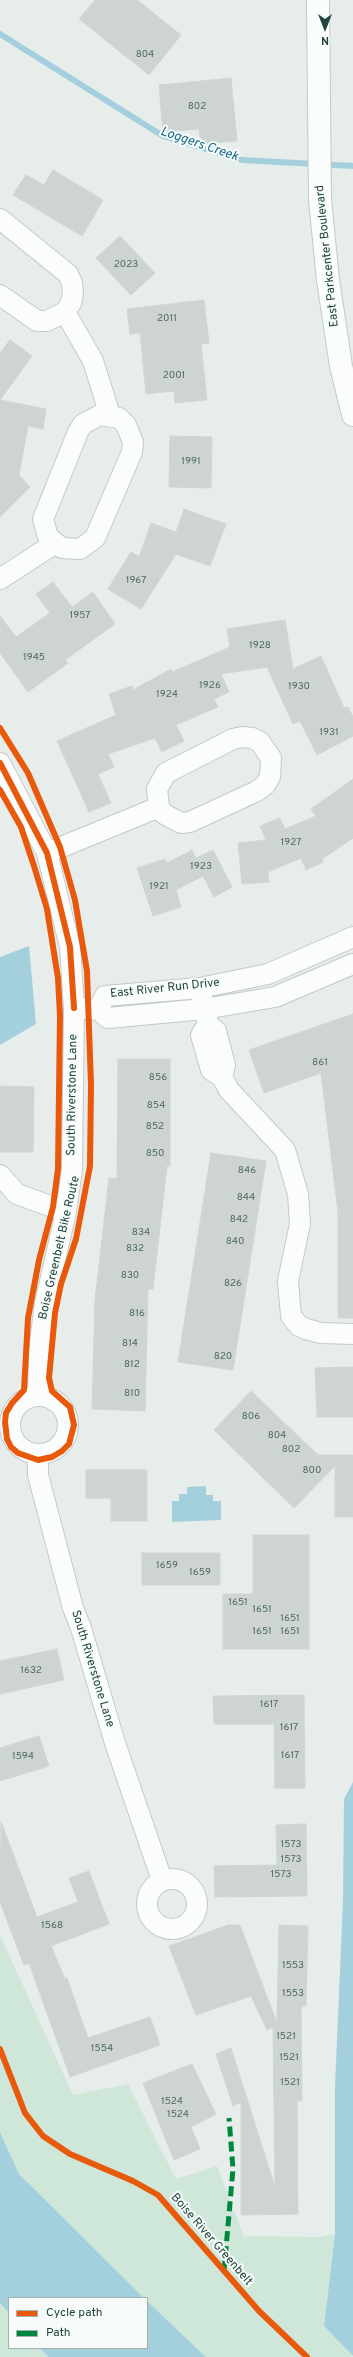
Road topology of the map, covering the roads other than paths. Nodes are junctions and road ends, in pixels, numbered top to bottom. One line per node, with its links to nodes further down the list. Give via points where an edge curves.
1 (318, 0): 6 (main road, East Parkcenter Boulevard, via 320,200 329,288 341,366)
2 (0, 219): 4 (street, via 68,274 73,293 71,303)
3 (0, 295): 4 (street, via 37,321 47,321)
4 (65, 312): 5 (street, via 93,361)
5 (110, 415): 7 (street, via 90,418 78,432 43,519 44,528); 7 (street, via 126,424 133,442 132,452 95,538 80,549 62,548)
6 (353, 415)
7 (54, 544): 8 (street)
8 (0, 579)
9 (0, 762): 11 (street)
10 (159, 807): 10 (street, via 157,789 166,773 232,739 252,738 260,742 272,758 270,777 265,785 190,822 172,820); 11 (street)
11 (47, 853): 15 (street, via 70,947)
12 (353, 937): 14 (street, East River Run Drive, via 268,974)
13 (353, 964): 17 (street, East River Run Drive, via 275,997)
14 (200, 988): 16 (street, East River Run Drive, via 105,996); 17 (street)
15 (74, 1008): 16 (street, East River Run Drive); 19 (street, South Riverstone Lane, via 74,1128)
16 (98, 1010): 17 (street, East River Run Drive, via 108,1018)
17 (206, 1017): 20 (street, via 201,1035 211,1070 222,1077 229,1090 285,1150 292,1172 298,1194 300,1224 288,1281 291,1316 299,1326 306,1329 321,1333)
18 (0, 1174): 19 (street, via 17,1194)
19 (66, 1212): 21 (street, South Riverstone Lane, via 45,1303 39,1351)
20 (353, 1334)
21 (38, 1395): 22 (street, via 23,1400); 23 (street, via 50,1398 65,1410 69,1428 60,1446 52,1452)
22 (6, 1413): 23 (street, via 16,1443 23,1450)
23 (38, 1454): 24 (street, South Riverstone Lane, via 38,1475 73,1608 115,1743)
24 (162, 1880)

